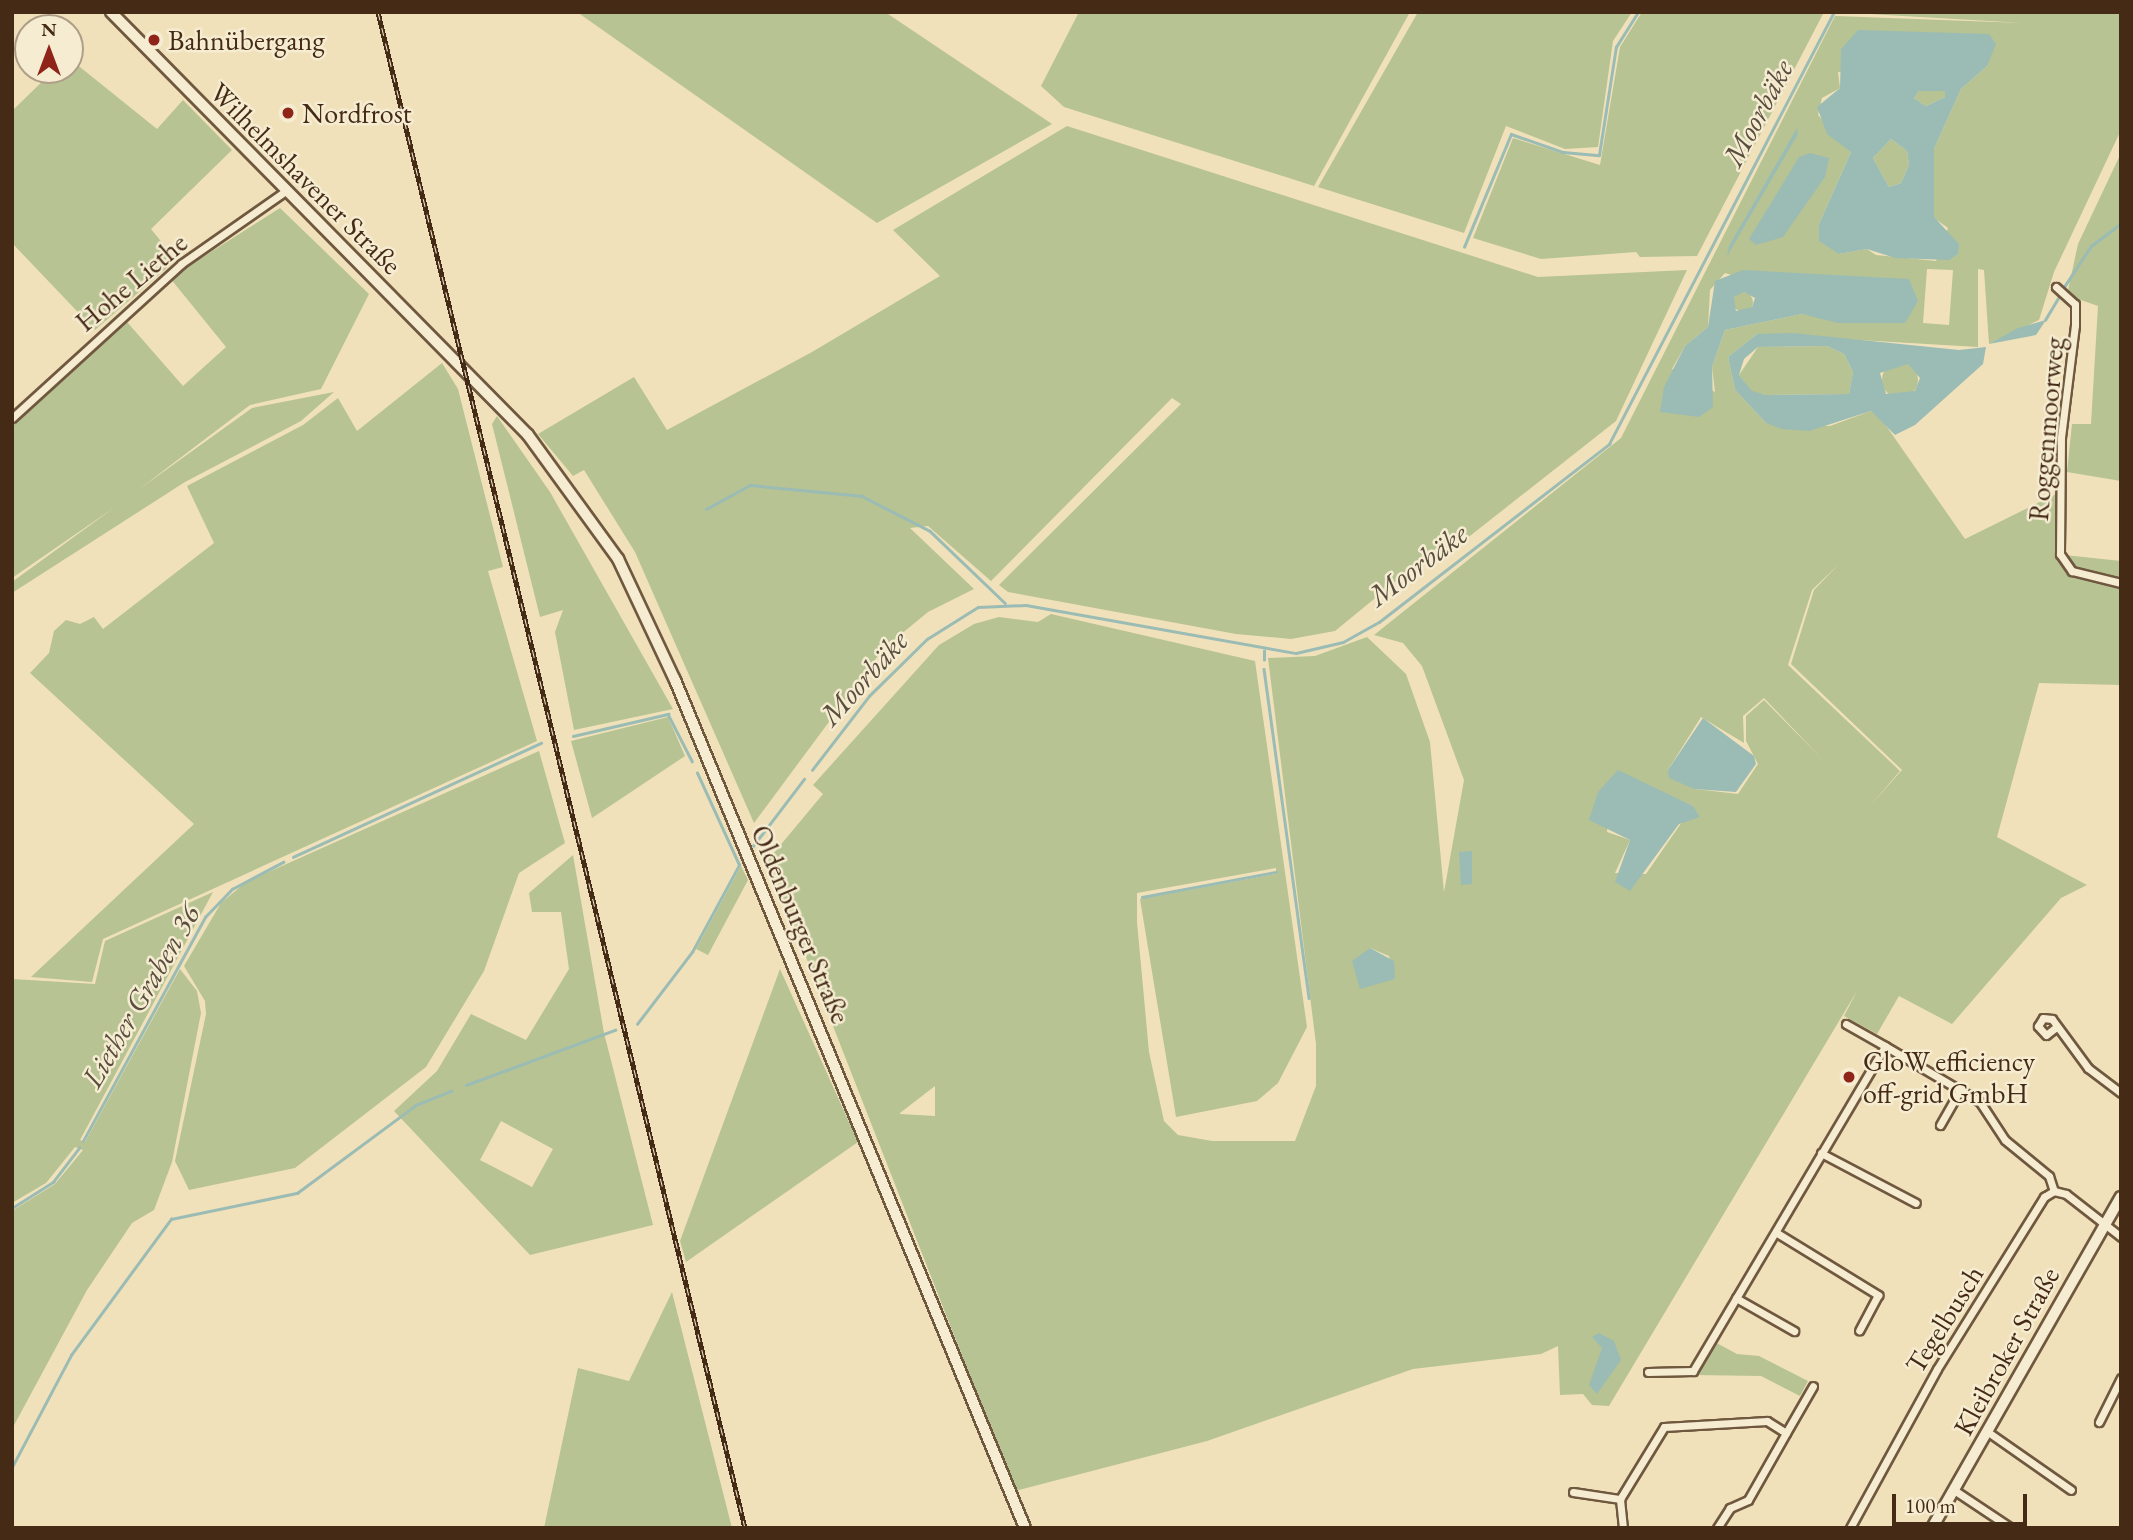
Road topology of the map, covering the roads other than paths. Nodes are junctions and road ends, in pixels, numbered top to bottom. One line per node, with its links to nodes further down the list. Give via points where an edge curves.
1 (111, 12): 2 (street, Wilhelmshavener Straße)
2 (286, 190): 4 (street, Wilhelmshavener Straße); 5 (street, Hohe Liethe, via 172,271)
3 (2056, 287): 6 (street, Roggenmoorweg, via 2075,304 2061,438 2060,554 2072,571)
4 (471, 375): 33 (street, Oldenburger Straße, via 566,482 638,597)
5 (12, 418)
6 (2121, 583)
7 (1846, 1024): 9 (street)
8 (2055, 1028): 11 (street, via 2068,1035 2104,1084)
9 (1885, 1046): 10 (street); 13 (street)
10 (1960, 1090): 12 (street); 14 (street, via 1980,1102 2005,1140 2049,1176)
11 (2121, 1093)
12 (1940, 1125)
13 (1821, 1153): 16 (street); 18 (street)
14 (2054, 1191): 17 (street); 36 (street, Tegelbusch, via 1937,1369)
15 (2121, 1197): 17 (street, Kleibroker Straße)
16 (1916, 1203)
17 (2104, 1222): 19 (street); 27 (street, Kleibroker Straße)
18 (1777, 1233): 20 (street); 21 (street, via 1878,1295)
19 (2121, 1237)
20 (1736, 1298): 22 (street); 23 (street, via 1693,1371)
21 (1859, 1330)
22 (1794, 1331)
23 (1648, 1372)
24 (2121, 1378): 26 (street)
25 (1813, 1386): 28 (street)
26 (2099, 1422)
27 (1987, 1432): 29 (street, Kleibroker Straße); 30 (street)
28 (1786, 1433): 32 (street, via 1767,1421 1664,1427); 35 (street, via 1748,1500 1730,1508)
29 (1954, 1490): 37 (street, Kleibroker Straße); 38 (street)
30 (2071, 1490)
31 (1573, 1492): 32 (street)
32 (1620, 1499): 34 (street)
33 (1025, 1528)
34 (1623, 1528)
35 (1717, 1528)
36 (1850, 1528)
37 (1932, 1528)
38 (2011, 1528)

